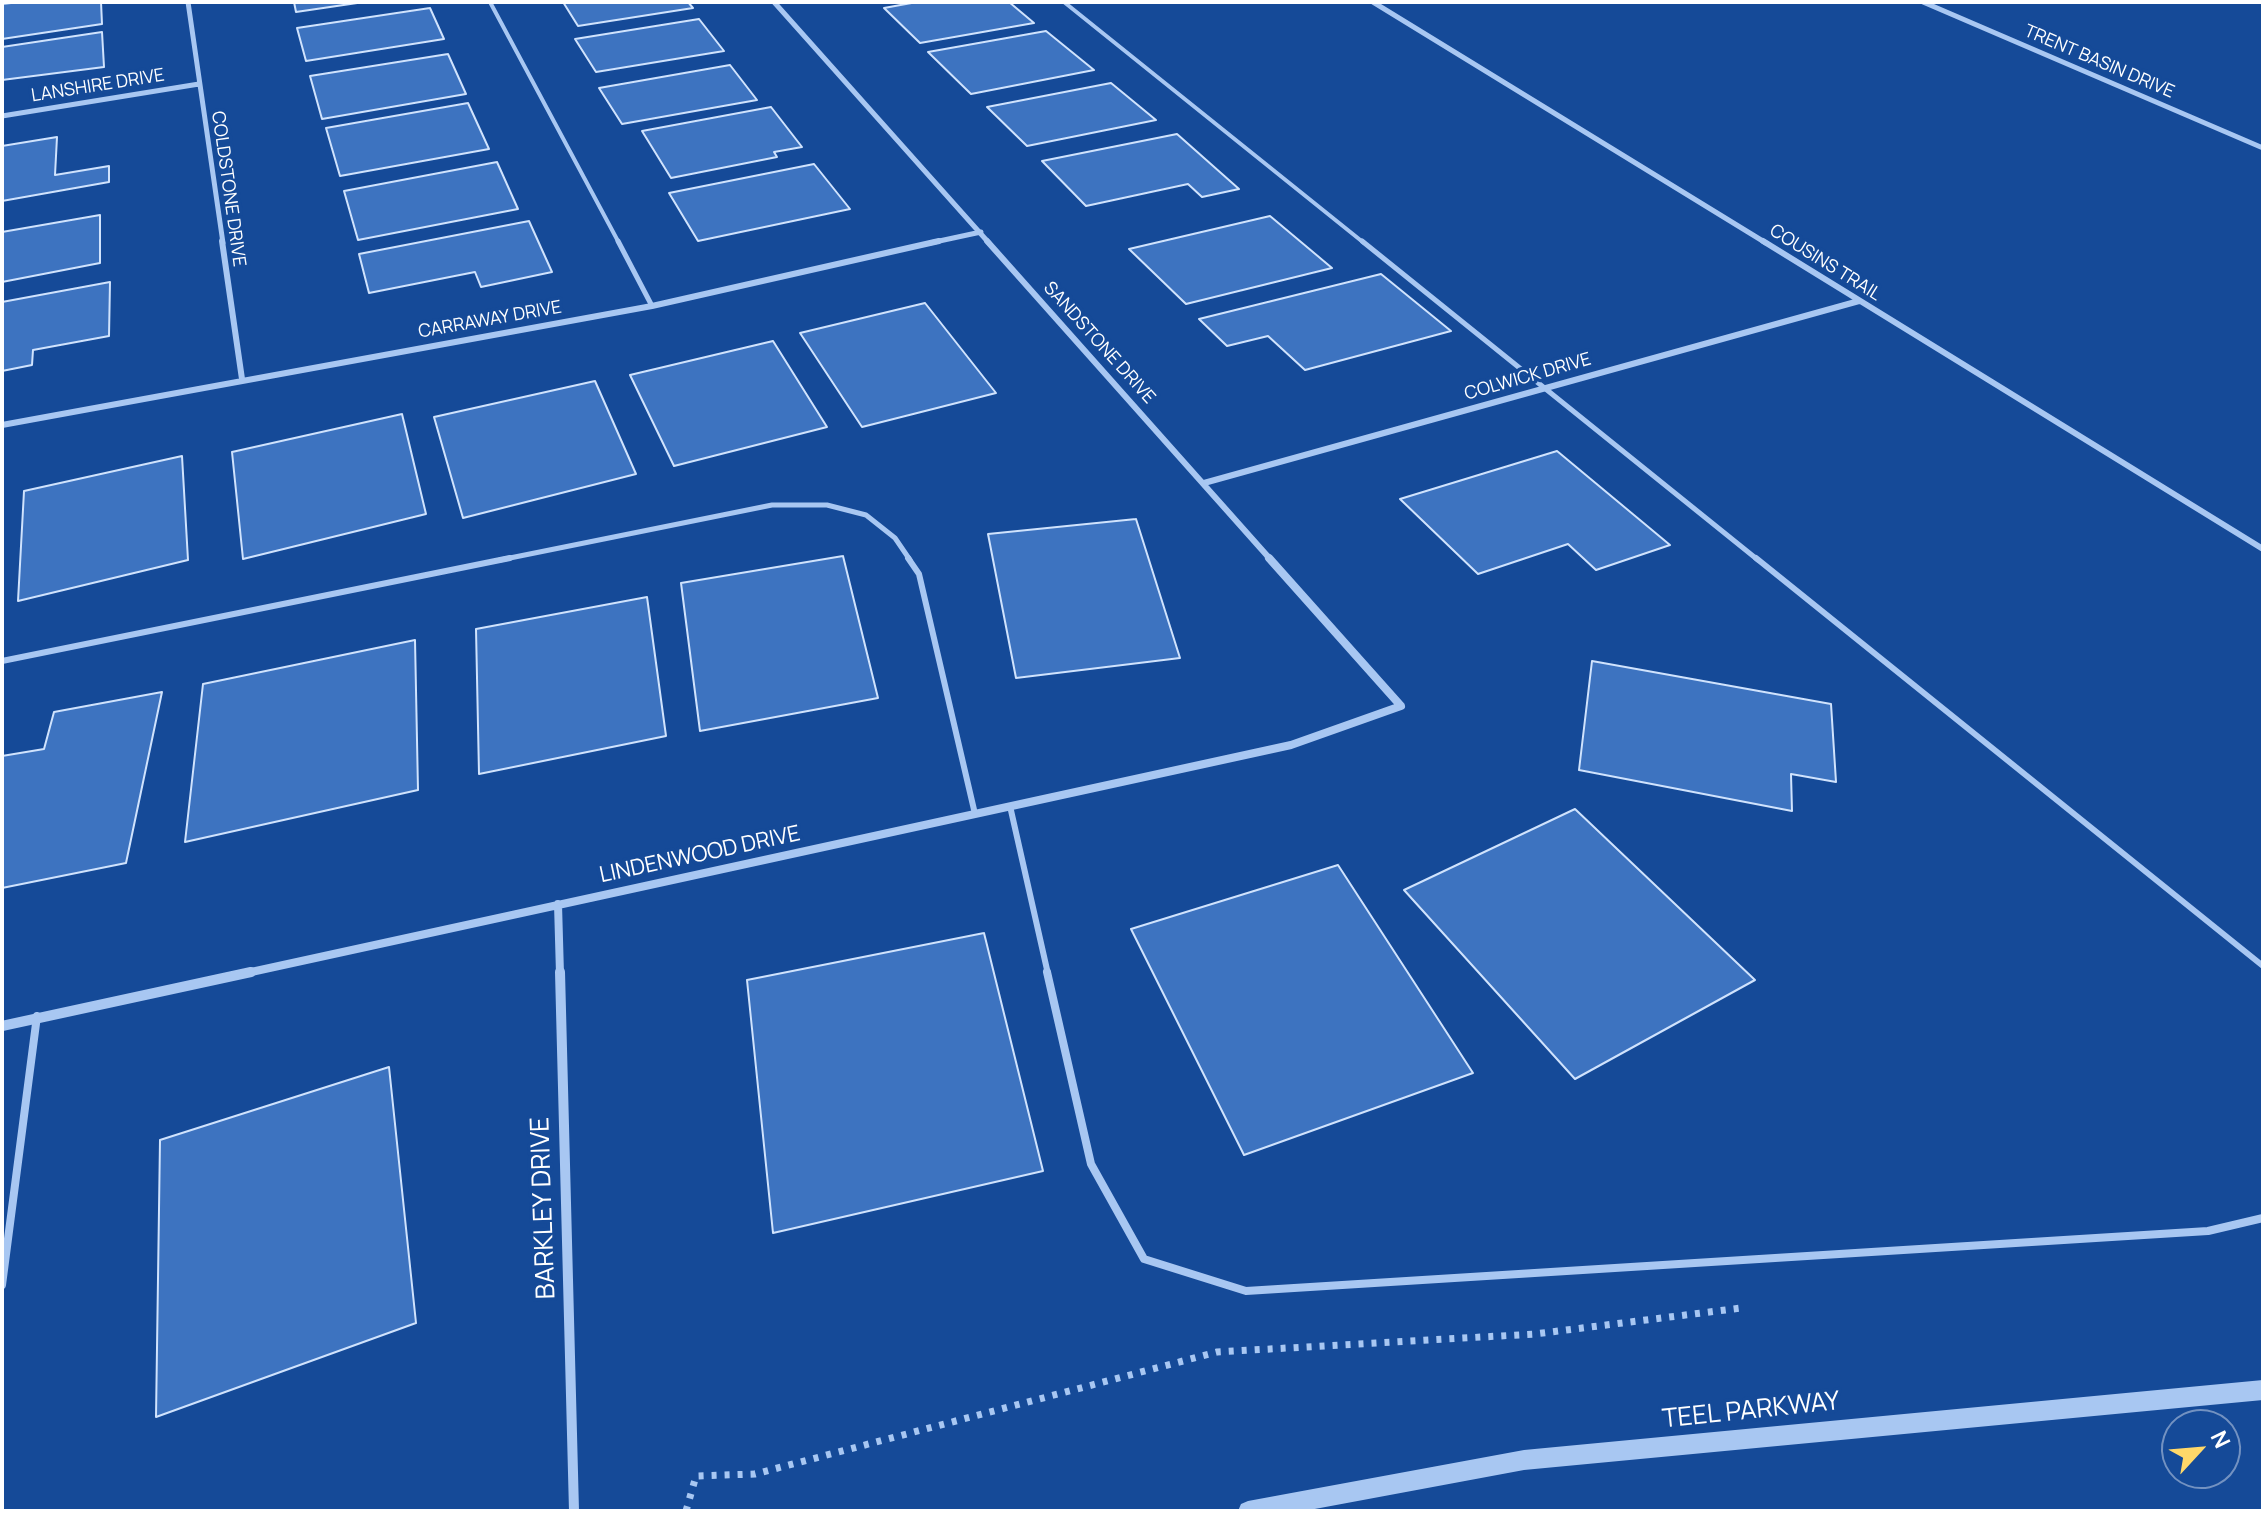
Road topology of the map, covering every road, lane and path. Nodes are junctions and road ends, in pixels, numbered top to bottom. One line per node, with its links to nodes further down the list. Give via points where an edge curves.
1 (188, 2): 7 (street, COLDSTONE DRIVE)
2 (490, 2): 12 (lane)
3 (774, 2): 10 (street, SANDSTONE DRIVE)
4 (1064, 2): 14 (lane)
5 (1373, 2): 11 (street, COUSINS TRAIL)
6 (1923, 2): 9 (street, TRENT BASIN DRIVE)
7 (199, 84): 8 (street, LANSHIRE DRIVE); 13 (street, COLDSTONE DRIVE)
8 (2, 116)
9 (2263, 148)
10 (981, 232): 12 (street, CARRAWAY DRIVE); 16 (street, SANDSTONE DRIVE)
11 (1859, 301): 14 (street, COLWICK DRIVE); 17 (street, COUSINS TRAIL)
12 (652, 306): 13 (street, CARRAWAY DRIVE)
13 (242, 379): 15 (street, CARRAWAY DRIVE)
14 (1546, 386): 16 (street, COLWICK DRIVE); 23 (lane)
15 (2, 425)
16 (1204, 483): 19 (street, SANDSTONE DRIVE)
17 (2263, 549)
18 (2, 661): 21 (lane, via 772,505 827,505 866,515 895,538 919,574)
19 (1401, 706): 20 (street, LINDENWOOD DRIVE, via 1291,745)
20 (1010, 806): 21 (street, LINDENWOOD DRIVE); 26 (lane, via 1091,1164 1144,1259 1246,1291 2208,1231)
21 (975, 814): 22 (street, LINDENWOOD DRIVE)
22 (558, 904): 24 (street, LINDENWOOD DRIVE); 30 (street, BARKLEY DRIVE)
23 (2263, 966)
24 (37, 1016): 25 (street, LINDENWOOD DRIVE); 27 (lane)
25 (2, 1026)
26 (2263, 1218)
27 (2, 1285)
28 (1750, 1306): 31 (path, via 1535,1334 1217,1352 755,1474 696,1476)
29 (2263, 1390): 32 (street, TEEL PARKWAY, via 1524,1460)
30 (574, 1511)
31 (686, 1511)
32 (1248, 1511)

